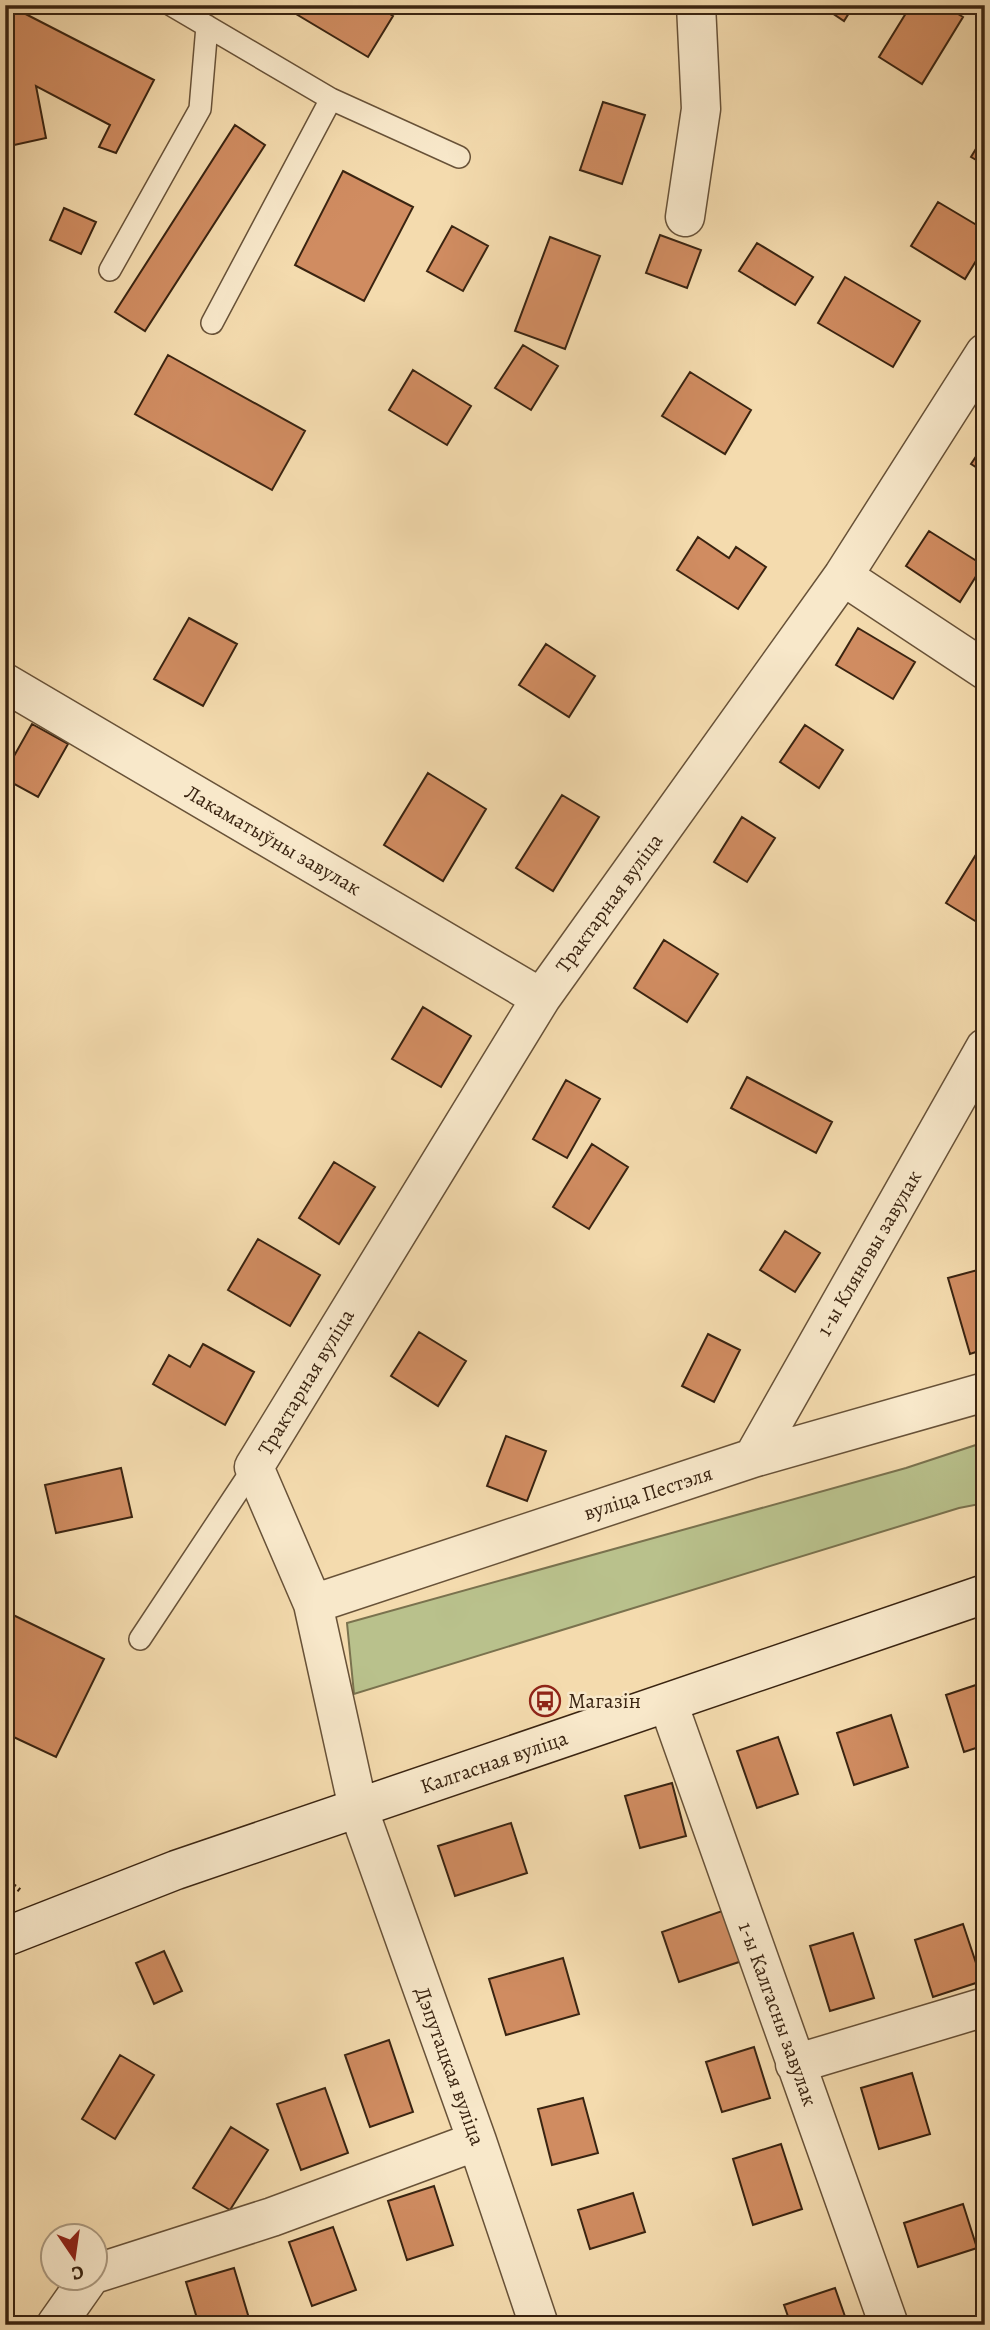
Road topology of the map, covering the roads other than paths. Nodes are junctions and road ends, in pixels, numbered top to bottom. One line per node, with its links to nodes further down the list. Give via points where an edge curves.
1 (171, 5): 3 (lane)
2 (696, 5): 6 (street, via 701,109)
3 (207, 26): 4 (lane); 7 (lane, via 200,109)
4 (331, 99): 5 (lane); 8 (lane)
5 (458, 157)
6 (685, 217)
7 (110, 270)
8 (212, 323)
9 (985, 353): 10 (street, Трактарная вуліца)
10 (843, 576): 11 (street); 13 (street, Трактарная вуліца)
11 (985, 670)
12 (5, 683): 13 (street, Лакаматыўны завулак)
13 (541, 998): 17 (street, Трактарная вуліца)
14 (985, 1048): 16 (street, 1-ы Кляновы завулак)
15 (985, 1392): 16 (street, вуліца Пестэля)
16 (753, 1458): 19 (street, вуліца Пестэля)
17 (254, 1467): 19 (street, Дэпутацкая вуліца); 20 (lane)
18 (985, 1594): 21 (street, Калгасная вуліца)
19 (313, 1604): 22 (street, Дэпутацкая вуліца)
20 (140, 1639)
21 (668, 1703): 22 (street, Калгасная вуліца); 25 (street, 1-ы Калгасны завулак)
22 (358, 1808): 23 (street, Калгасная вуліца, via 176,1870); 26 (street, Дэпутацкая вуліца)
23 (5, 1937)
24 (985, 2007): 25 (street)
25 (795, 2064): 31 (street, 1-ы Калгасны завулак)
26 (477, 2141): 27 (street, via 272,2217); 30 (street, Дэпутацкая вуліца)
27 (108, 2270)
28 (79, 2292): 29 (street)
29 (56, 2325)
30 (539, 2325)
31 (889, 2325)

